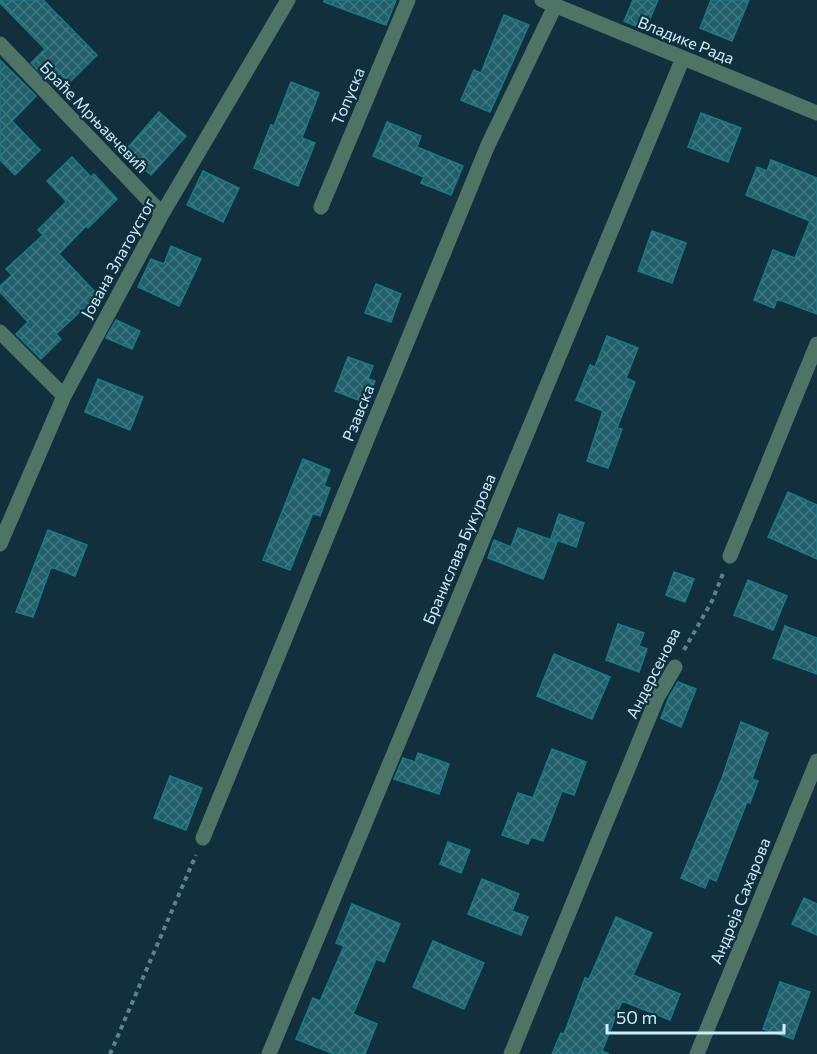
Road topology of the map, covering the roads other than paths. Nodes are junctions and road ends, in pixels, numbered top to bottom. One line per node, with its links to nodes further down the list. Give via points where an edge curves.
1 (288, 0): 8 (street, Јована Златоустог)
2 (408, 0): 7 (street, Топуска)
3 (548, 3): 5 (street, Владике Рада); 16 (street, Рзавска)
4 (0, 44): 8 (street, Браће Мрњавчевић)
5 (683, 58): 6 (street, Владике Рада); 17 (street, Бранислава Букурова)
6 (817, 113)
7 (321, 207)
8 (162, 214): 11 (street, Јована Златоустог)
9 (0, 332): 11 (street)
10 (817, 344): 13 (street)
11 (64, 396): 12 (street, Јована Златоустог)
12 (0, 544)
13 (730, 556)
14 (675, 667): 18 (street, Андерсенова, via 657,698)
15 (817, 761): 19 (street, Андреја Сахарова)
16 (203, 838)
17 (269, 1054)
18 (511, 1054)
19 (697, 1054)

